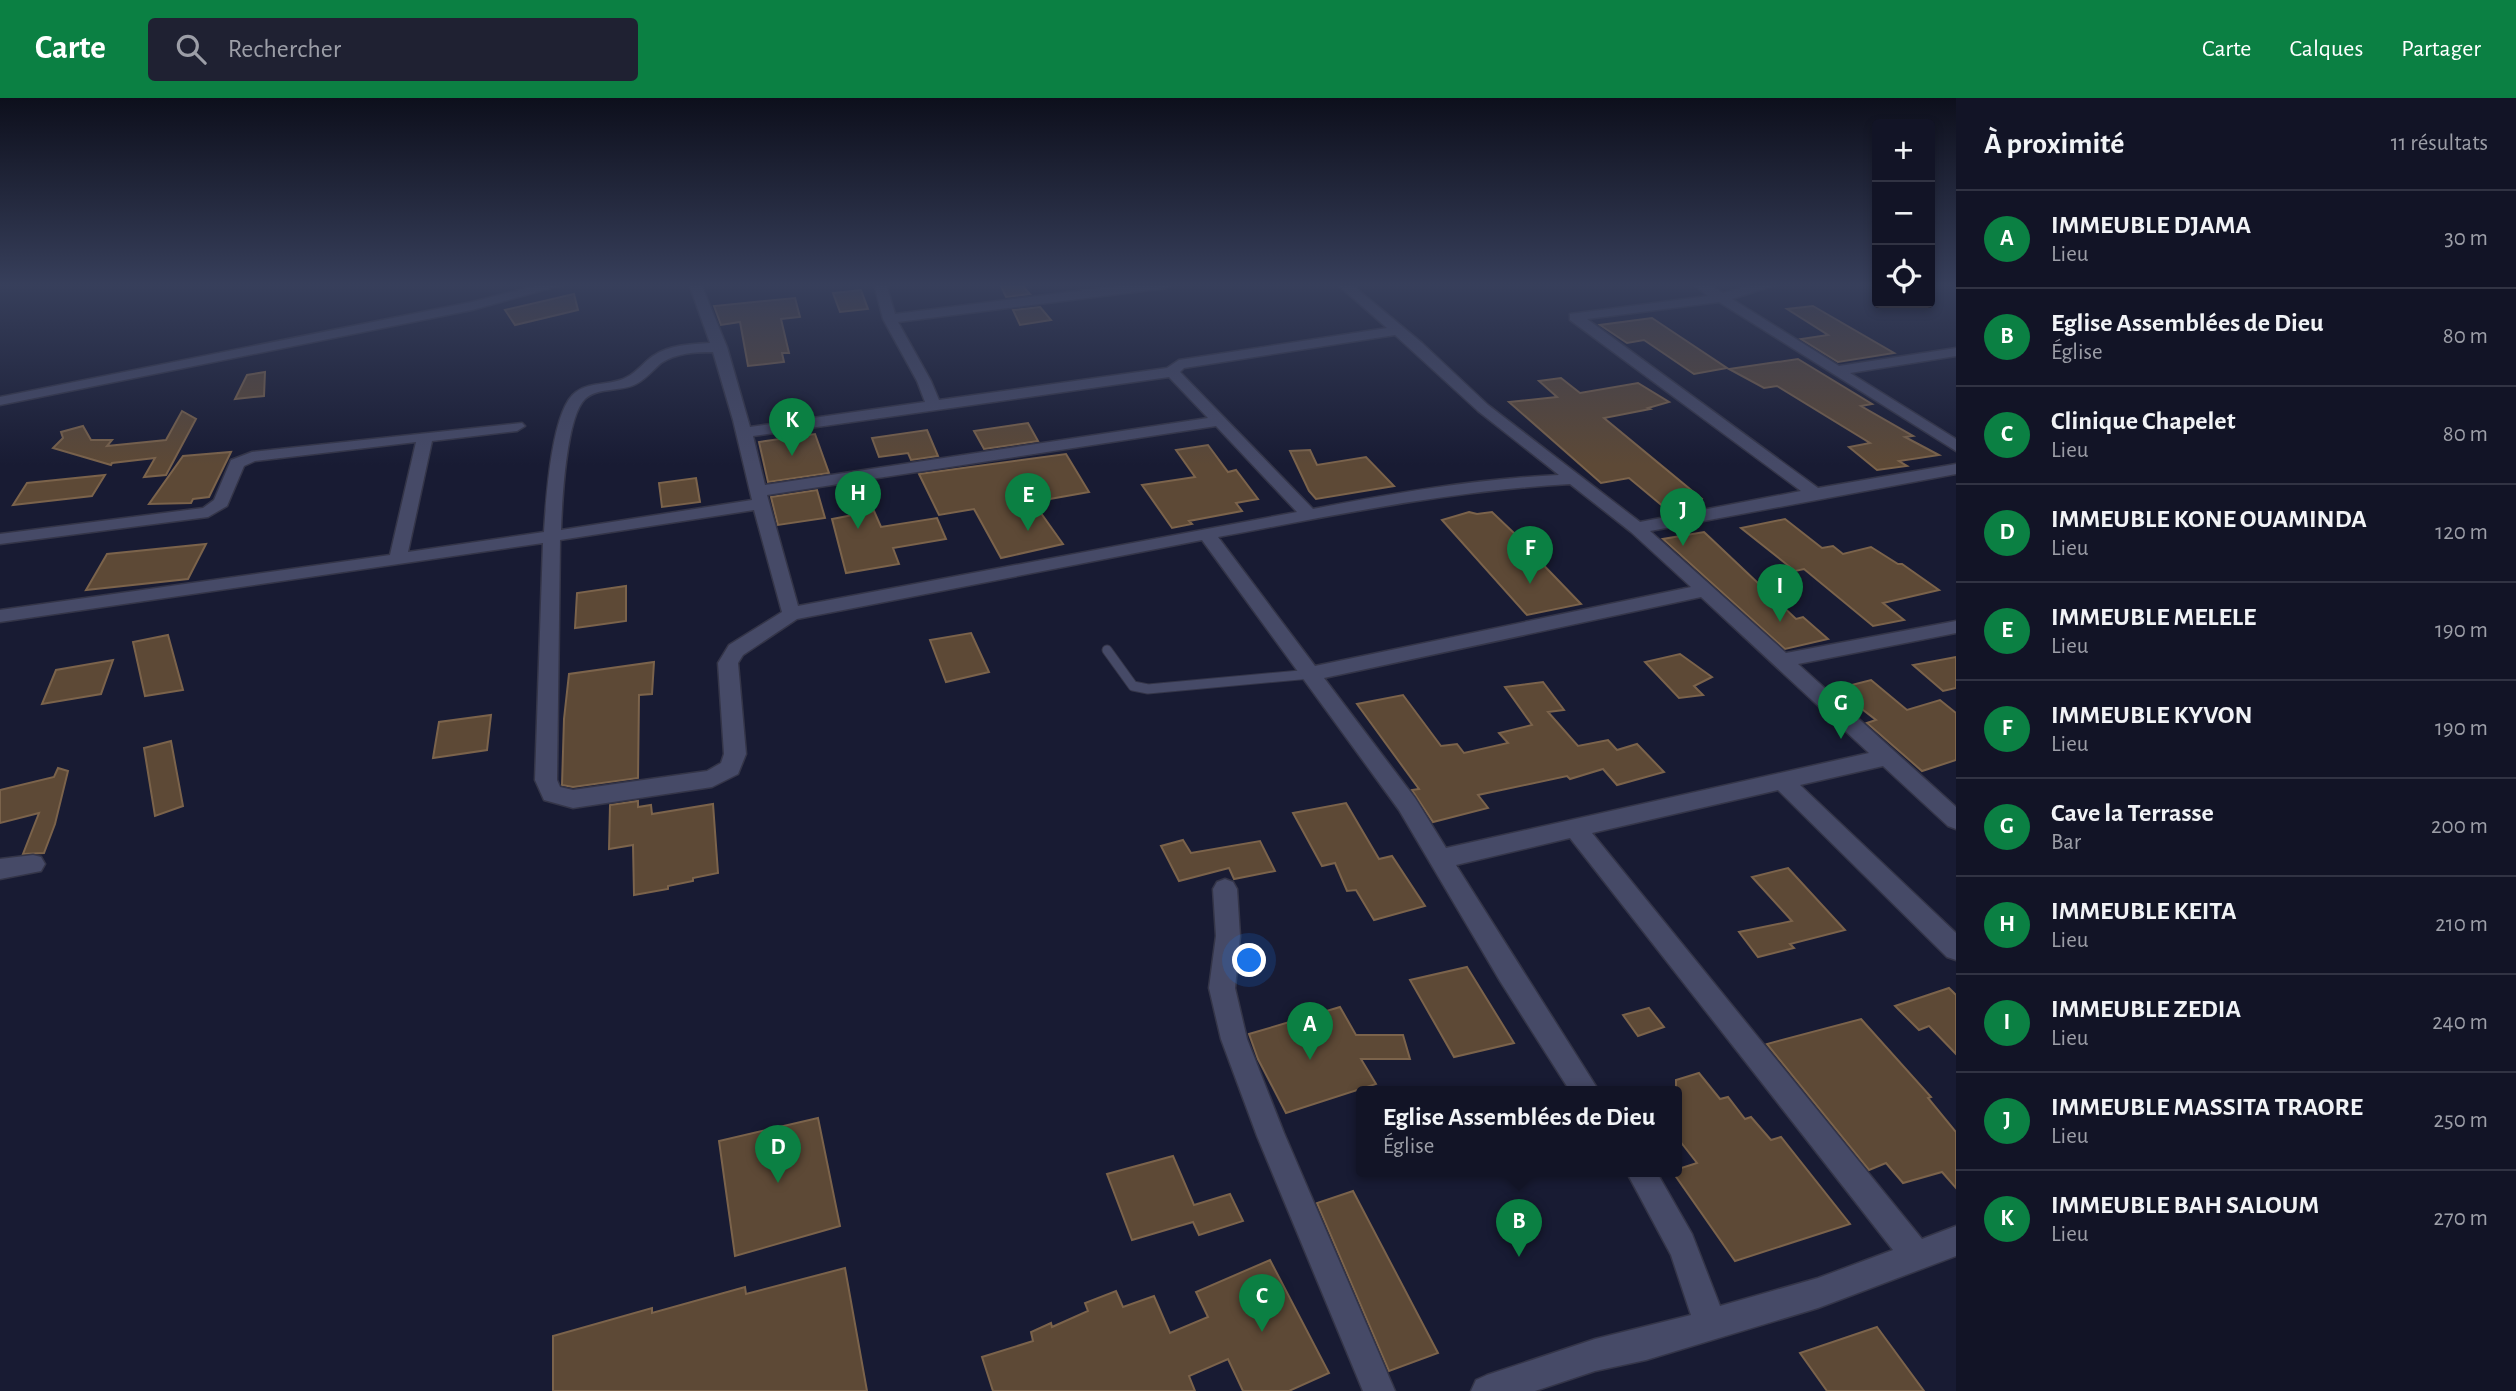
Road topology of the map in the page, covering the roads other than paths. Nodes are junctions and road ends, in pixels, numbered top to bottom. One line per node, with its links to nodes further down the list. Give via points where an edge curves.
1 (282, 344): 11 (street)
2 (904, 344): 12 (street)
3 (1306, 344): 10 (street, via 1179,364)
4 (1413, 344): 19 (street)
5 (1612, 344): 20 (street)
6 (1794, 344): 9 (street)
7 (720, 347): 15 (street); 25 (street, via 684,350 660,358 629,381 578,397 571,407 562,449)
8 (1956, 352): 9 (street)
9 (1836, 371): 17 (street)
10 (1172, 372): 12 (street); 13 (street)
11 (0, 401)
12 (933, 405): 15 (street)
13 (1218, 421): 21 (street); 22 (street)
14 (517, 426): 16 (street)
15 (746, 432): 21 (street)
16 (425, 437): 26 (street, via 242,460 220,502 208,512); 27 (street)
17 (1956, 446)
18 (1956, 469): 20 (street)
19 (1570, 479): 22 (street, via 1406,496); 23 (street)
20 (1815, 493): 23 (street)
21 (760, 497): 25 (street); 29 (street)
22 (1310, 515): 24 (street)
23 (1637, 528): 28 (street)
24 (1208, 535): 29 (street); 34 (street)
25 (550, 537): 27 (street); 29 (street, via 546,780 552,794 573,799 712,779 730,768 735,754 728,663 736,650)
26 (0, 539)
27 (398, 559): 30 (street)
28 (1705, 590): 33 (street); 34 (street)
29 (794, 613)
30 (0, 616)
31 (1956, 627): 33 (street)
32 (1107, 650): 34 (lane, via 1133,685 1148,688)
33 (1780, 661): 35 (street)
34 (1311, 674): 39 (street, via 1407,804)
35 (1886, 757): 36 (street); 37 (street)
36 (1782, 781): 38 (street); 43 (street)
37 (1956, 820)
38 (1575, 828): 39 (street); 47 (street)
39 (1441, 859): 44 (street)
40 (33, 864): 41 (street)
41 (0, 869)
42 (1225, 889): 49 (street, via 1228,936 1222,988 1234,1039)
43 (1956, 949)
44 (1583, 1086)
45 (1644, 1177): 48 (street, via 1675,1228 1701,1285)
46 (1956, 1241): 47 (street)
47 (1917, 1256): 48 (street, via 1818,1293)
48 (1709, 1324): 50 (street)
49 (1379, 1391)
50 (1487, 1391)

